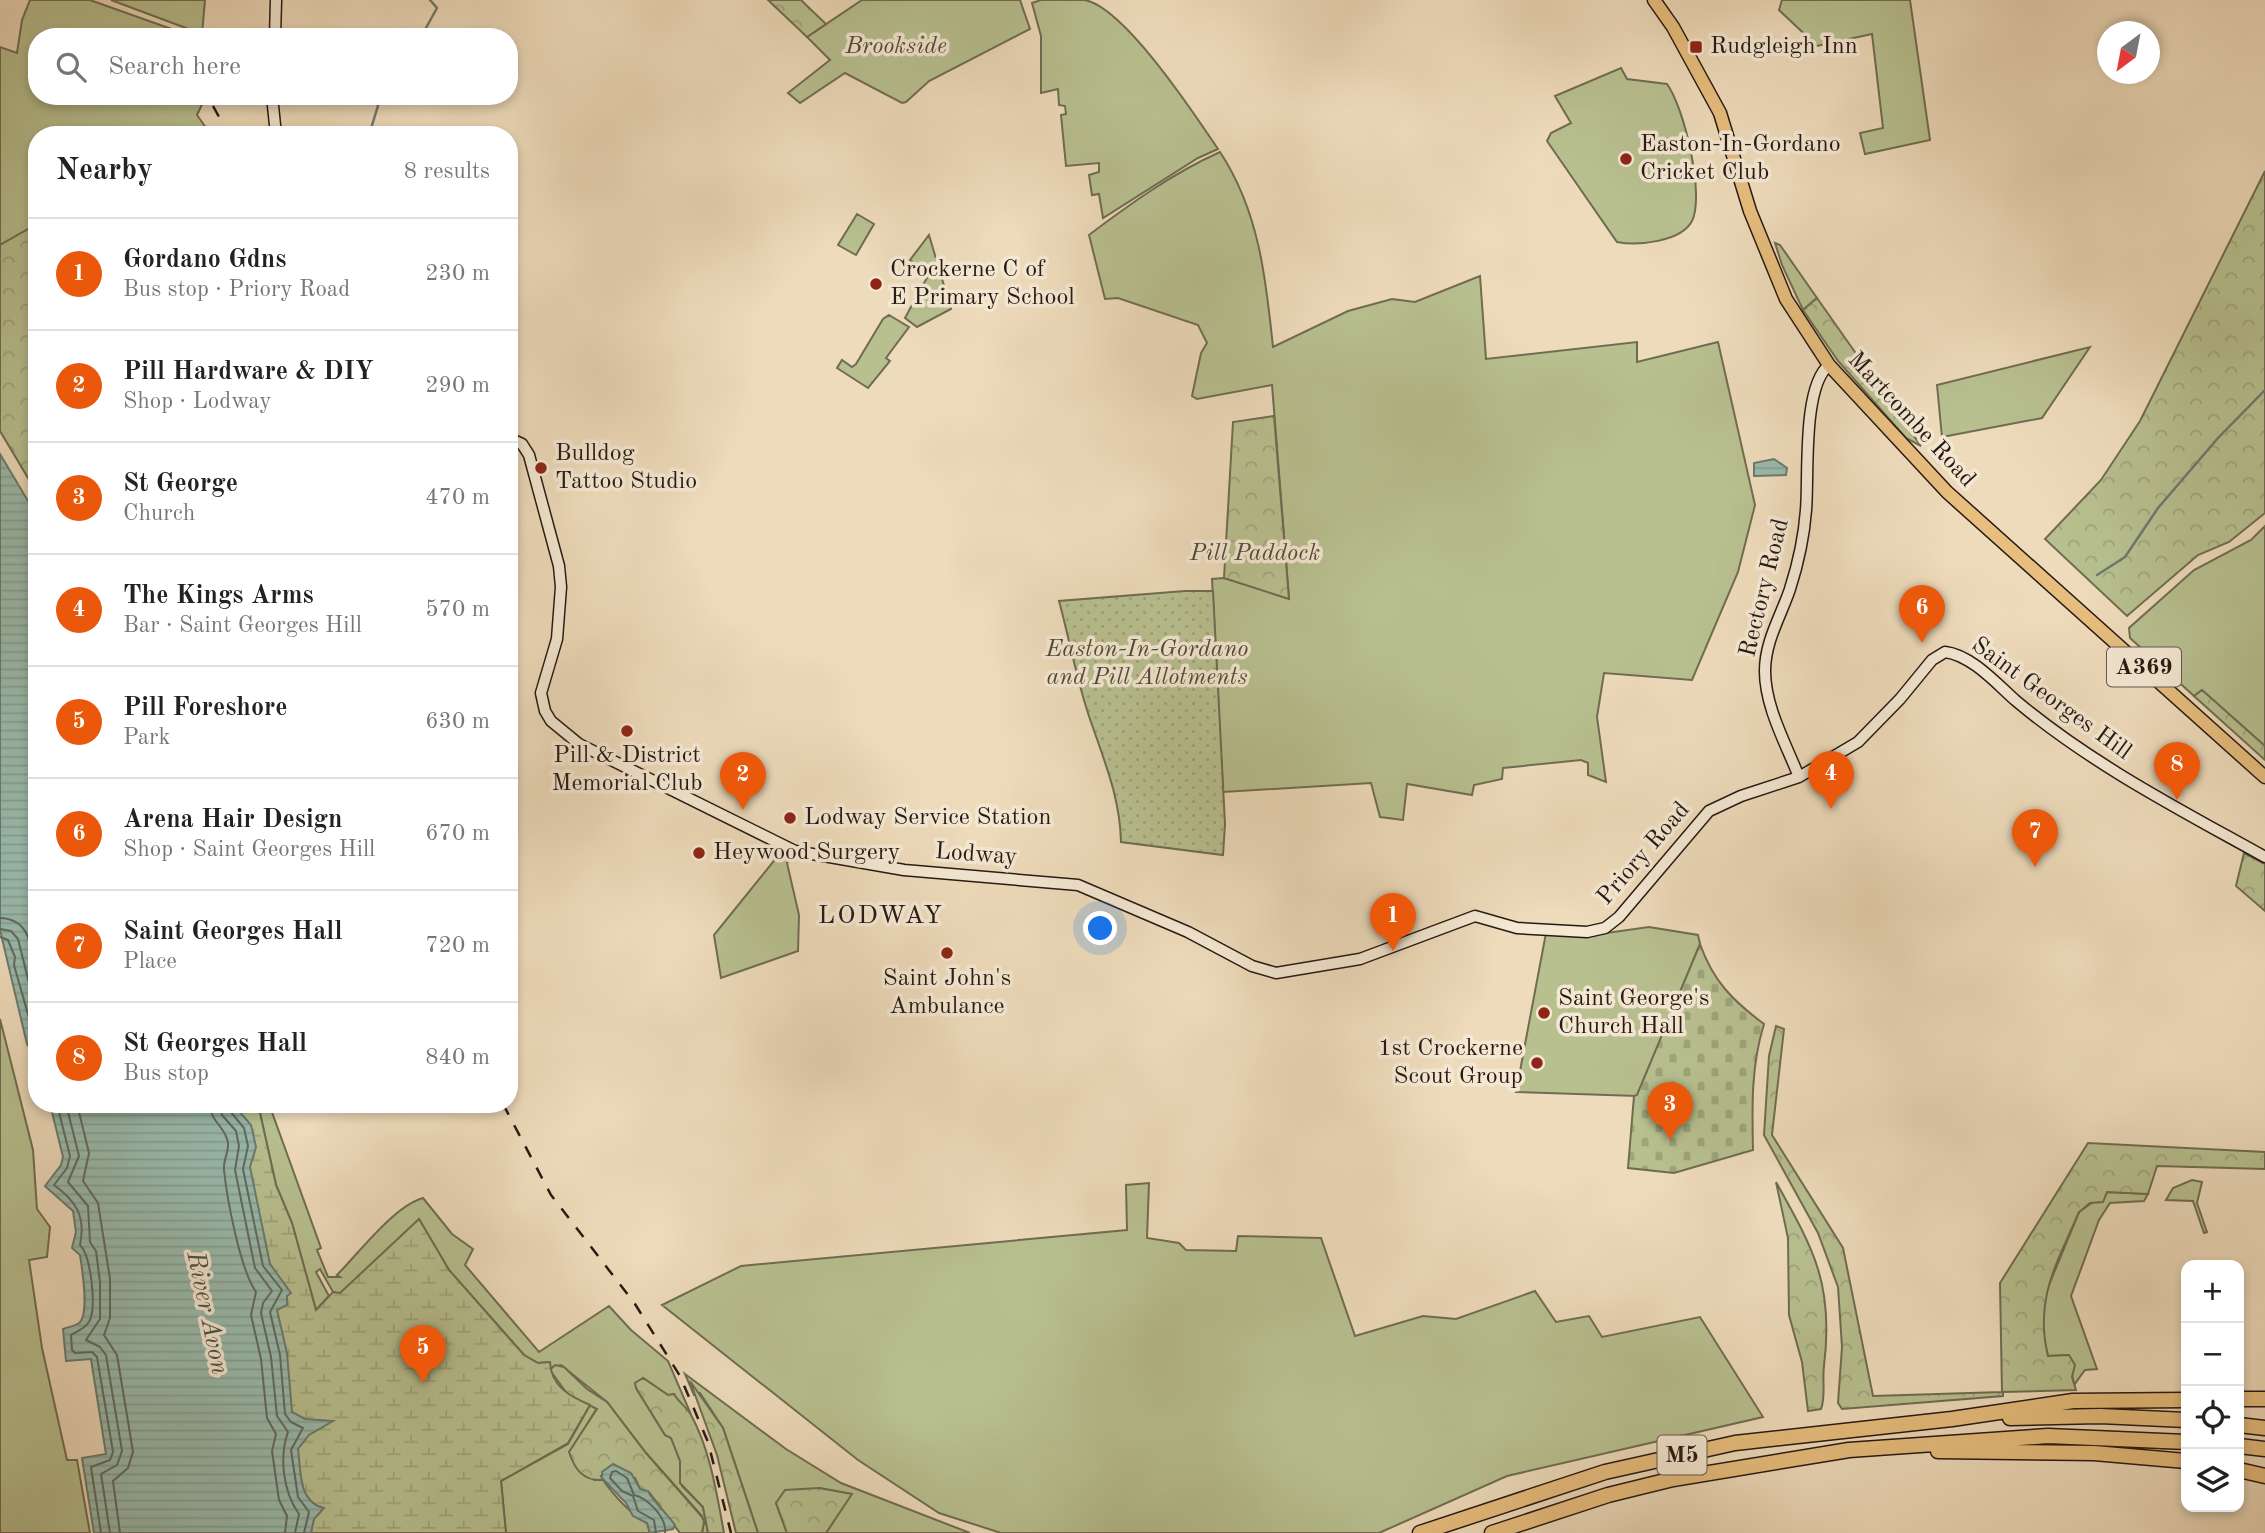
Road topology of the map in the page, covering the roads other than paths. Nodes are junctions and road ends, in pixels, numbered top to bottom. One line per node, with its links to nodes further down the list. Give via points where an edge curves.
1 (276, 0): 3 (street)
2 (1654, 0): 6 (main road, Martcombe Road / A369, via 1720,113 1750,211 1786,299)
3 (275, 28)
4 (273, 105): 5 (street)
5 (275, 126)
6 (1829, 365): 8 (street, Rectory Road, via 1813,395 1803,538 1765,669 1767,696); 9 (main road, Martcombe Road / A369, via 1947,492)
7 (518, 442): 11 (street, Lodway, via 529,455 559,566 560,617 541,693 545,711 559,730 645,779 803,854 920,872 1078,885 1188,932 1252,967)
8 (1799, 777): 10 (street, Saint Georges Hill, via 1858,742 1932,660 1953,653 2104,766); 11 (street, Priory Road, via 1709,811 1605,928 1587,932 1520,928 1475,916 1360,959)
9 (2265, 777)
10 (2265, 857)
11 (1276, 973)
12 (2244, 1399): 13 (highway)
13 (2265, 1399)
14 (2181, 1400): 15 (highway, M5, via 2073,1401)
15 (1952, 1419): 16 (highway, M5); 26 (highway, M5, via 1735,1443 1605,1472)
16 (2181, 1420)
17 (2244, 1426): 18 (highway)
18 (2265, 1428)
19 (2181, 1442): 22 (highway, M5, via 2048,1436)
20 (2244, 1447): 21 (highway)
21 (2265, 1449)
22 (1849, 1450): 23 (highway, M5, via 2094,1453); 27 (highway, M5, via 1673,1479)
23 (2181, 1461)
24 (2244, 1471): 25 (highway)
25 (2265, 1476)
26 (1420, 1533)
27 (1492, 1533)

